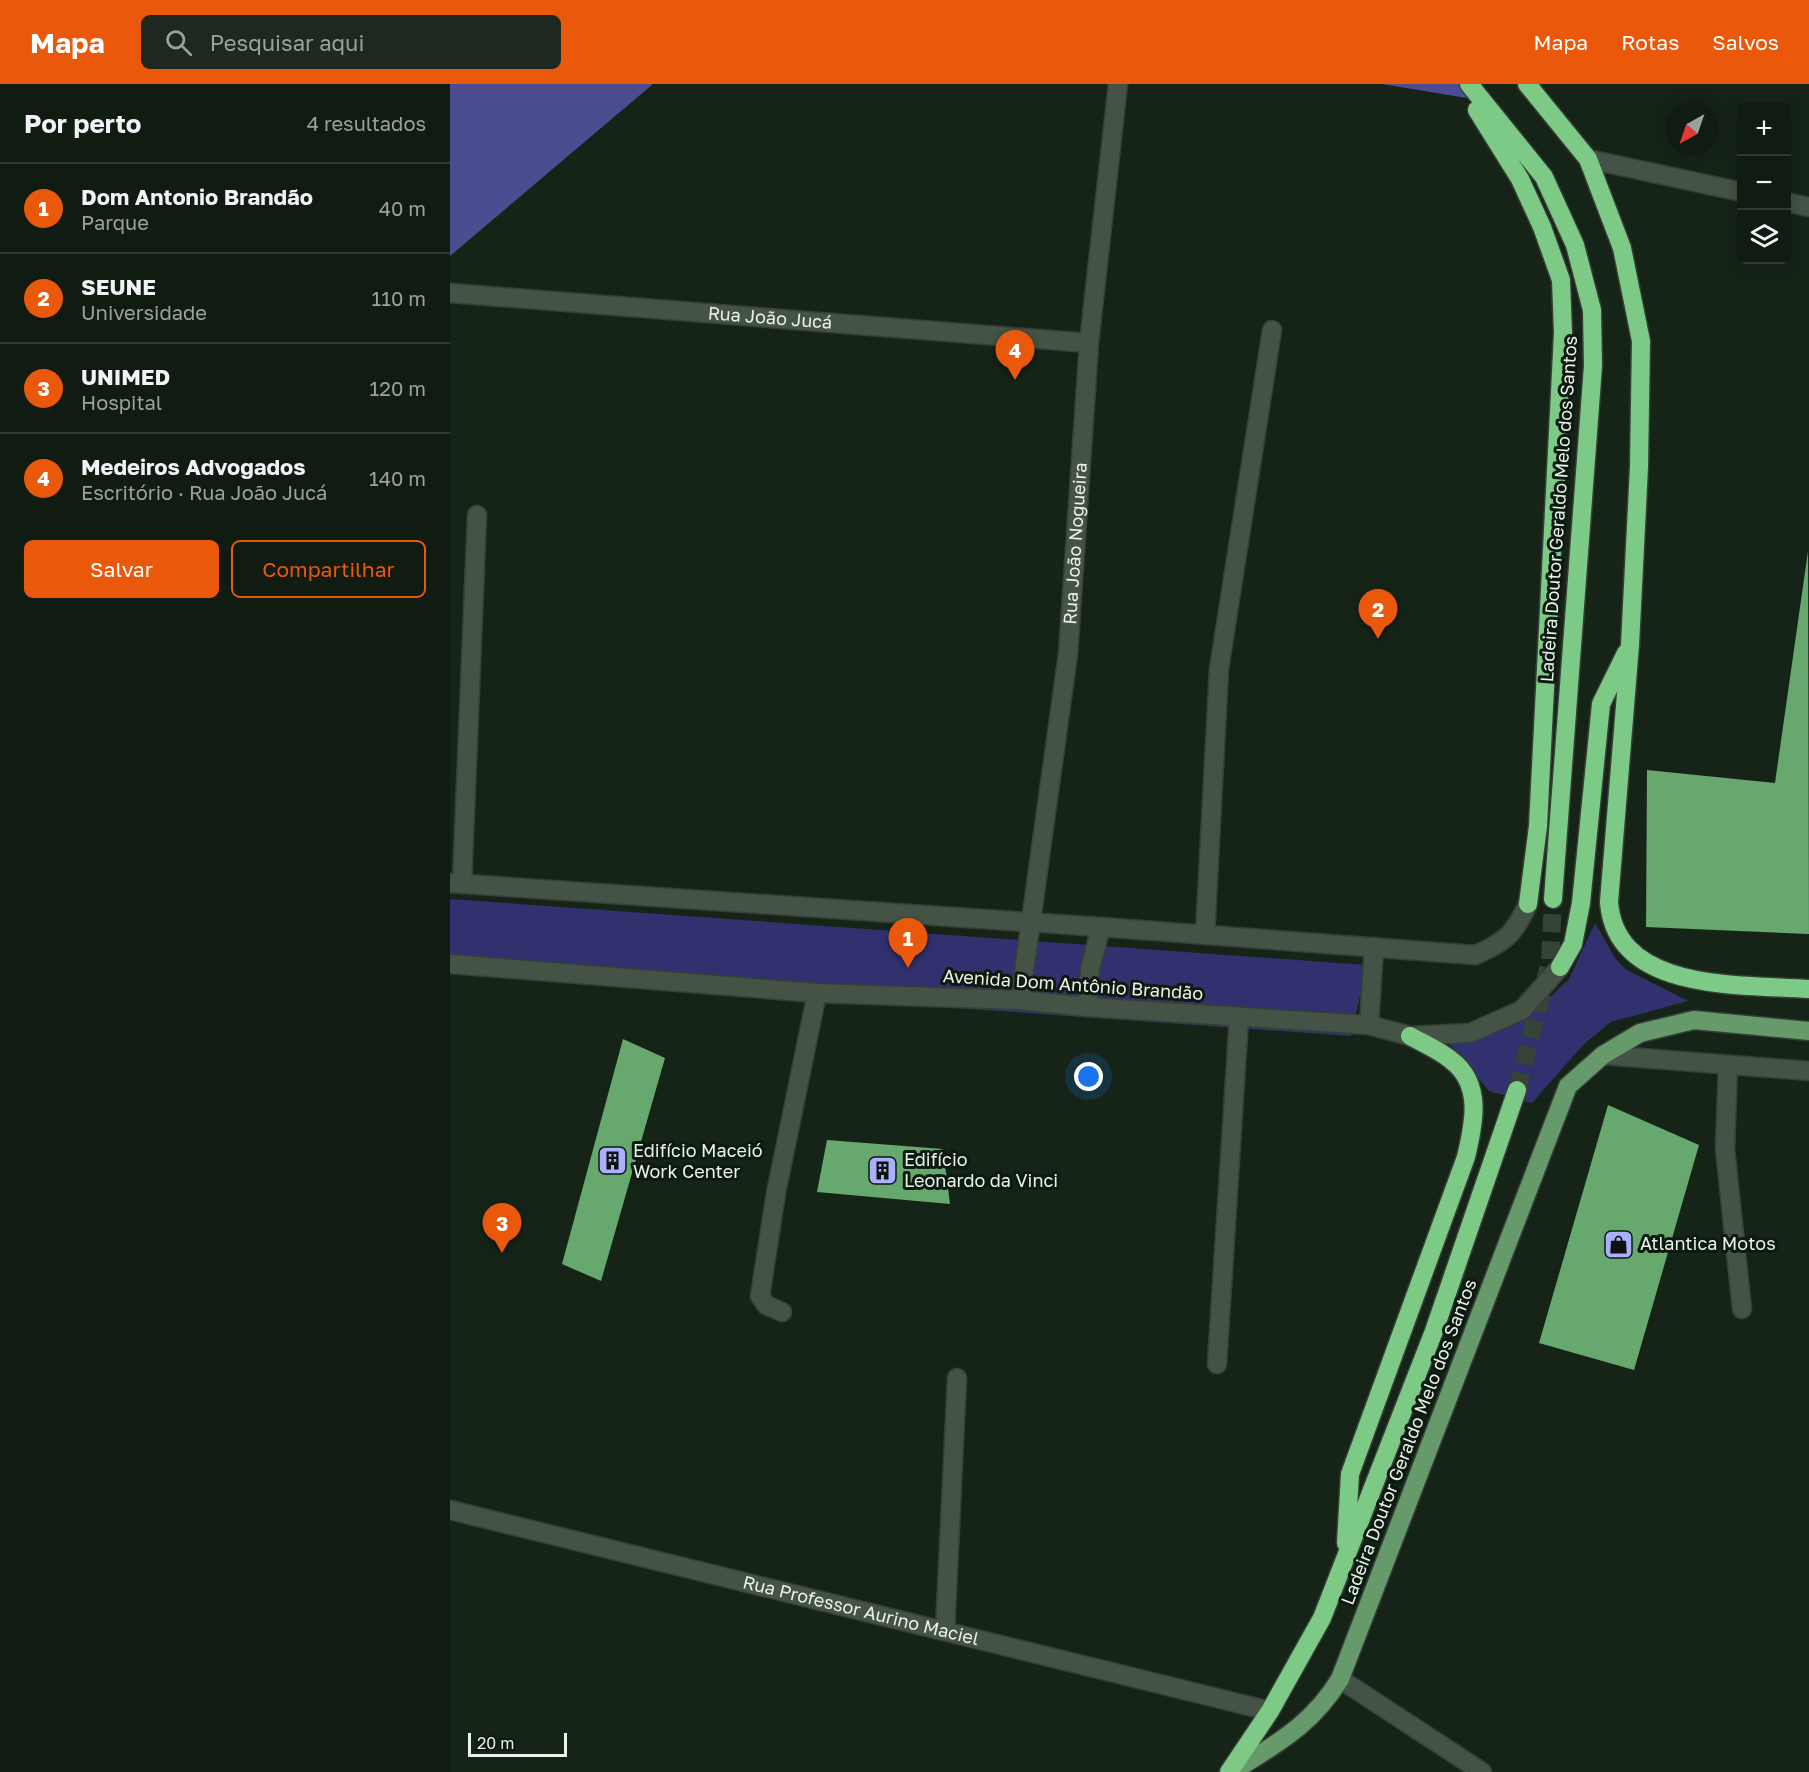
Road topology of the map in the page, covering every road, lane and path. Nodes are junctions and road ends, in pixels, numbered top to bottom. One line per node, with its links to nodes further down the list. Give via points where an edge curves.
1 (1118, 84): 11 (street, Rua João Nogueira)
2 (1458, 84): 16 (highway, via 1520,179 1561,280 1563,333 1538,826)
3 (1469, 84): 15 (highway, Ladeira Doutor Geraldo Melo dos Santos, via 1544,177 1575,245 1592,310 1593,366)
4 (1527, 84): 5 (highway)
5 (1588, 159): 6 (street); 13 (highway, via 1622,248 1641,341)
6 (1737, 191)
7 (1791, 203): 8 (street)
8 (1809, 207)
9 (450, 293): 11 (street, Rua João Jucá)
10 (1272, 330): 19 (street, via 1219,669)
11 (1089, 343): 17 (street, Rua João Nogueira, via 1068,654)
12 (477, 515): 14 (street)
13 (1630, 645): 22 (highway, via 1601,704 1581,903 1573,944); 23 (highway, via 1610,921 1621,942 1641,960 1661,970 1707,982)
14 (456, 883): 17 (street)
15 (1553, 899)
16 (1528, 904): 20 (street, via 1515,931 1498,946 1475,956)
17 (1029, 923): 18 (street); 25 (street, Rua João Nogueira)
18 (1101, 927): 19 (street); 26 (street, via 1090,969)
19 (1205, 935): 20 (street)
20 (1374, 947): 28 (street)
21 (450, 964): 24 (street, Avenida Dom Antônio Brandão)
22 (1560, 967): 30 (street, Avenida Dom Antônio Brandão, via 1522,1010 1470,1033)
23 (1809, 989)
24 (817, 993): 25 (street, Avenida Dom Antônio Brandão); 36 (street, via 776,1192 760,1296 766,1305)
25 (1020, 1000): 26 (street, Avenida Dom Antônio Brandão)
26 (1086, 1008): 27 (street, Avenida Dom Antônio Brandão)
27 (1239, 1017): 28 (street, Avenida Dom Antônio Brandão); 37 (street)
28 (1369, 1025): 30 (street, Avenida Dom Antônio Brandão)
29 (1809, 1031): 31 (main road, via 1694,1020 1640,1033)
30 (1410, 1036): 40 (highway, via 1453,1061 1473,1092 1476,1117 1466,1157 1350,1474)
31 (1603, 1055): 32 (street); 42 (main road, Ladeira Doutor Geraldo Melo dos Santos, via 1568,1086)
32 (1728, 1065): 33 (street); 35 (street, via 1725,1149)
33 (1809, 1071)
34 (1517, 1090): 40 (highway, Ladeira Doutor Geraldo Melo dos Santos, via 1434,1331)
35 (1742, 1309)
36 (782, 1312)
37 (1217, 1364)
38 (957, 1378): 41 (street)
39 (450, 1510): 41 (street, Rua Professor Aurino Maciel)
40 (1345, 1561): 43 (highway, Ladeira Doutor Geraldo Melo dos Santos, via 1322,1618)
41 (945, 1631): 43 (street, Rua Professor Aurino Maciel)
42 (1340, 1679): 44 (main road, Ladeira Doutor Geraldo Melo dos Santos, via 1325,1704 1304,1724); 45 (street)
43 (1270, 1711): 44 (highway, Ladeira Doutor Geraldo Melo dos Santos)
44 (1231, 1772)
45 (1482, 1772)

